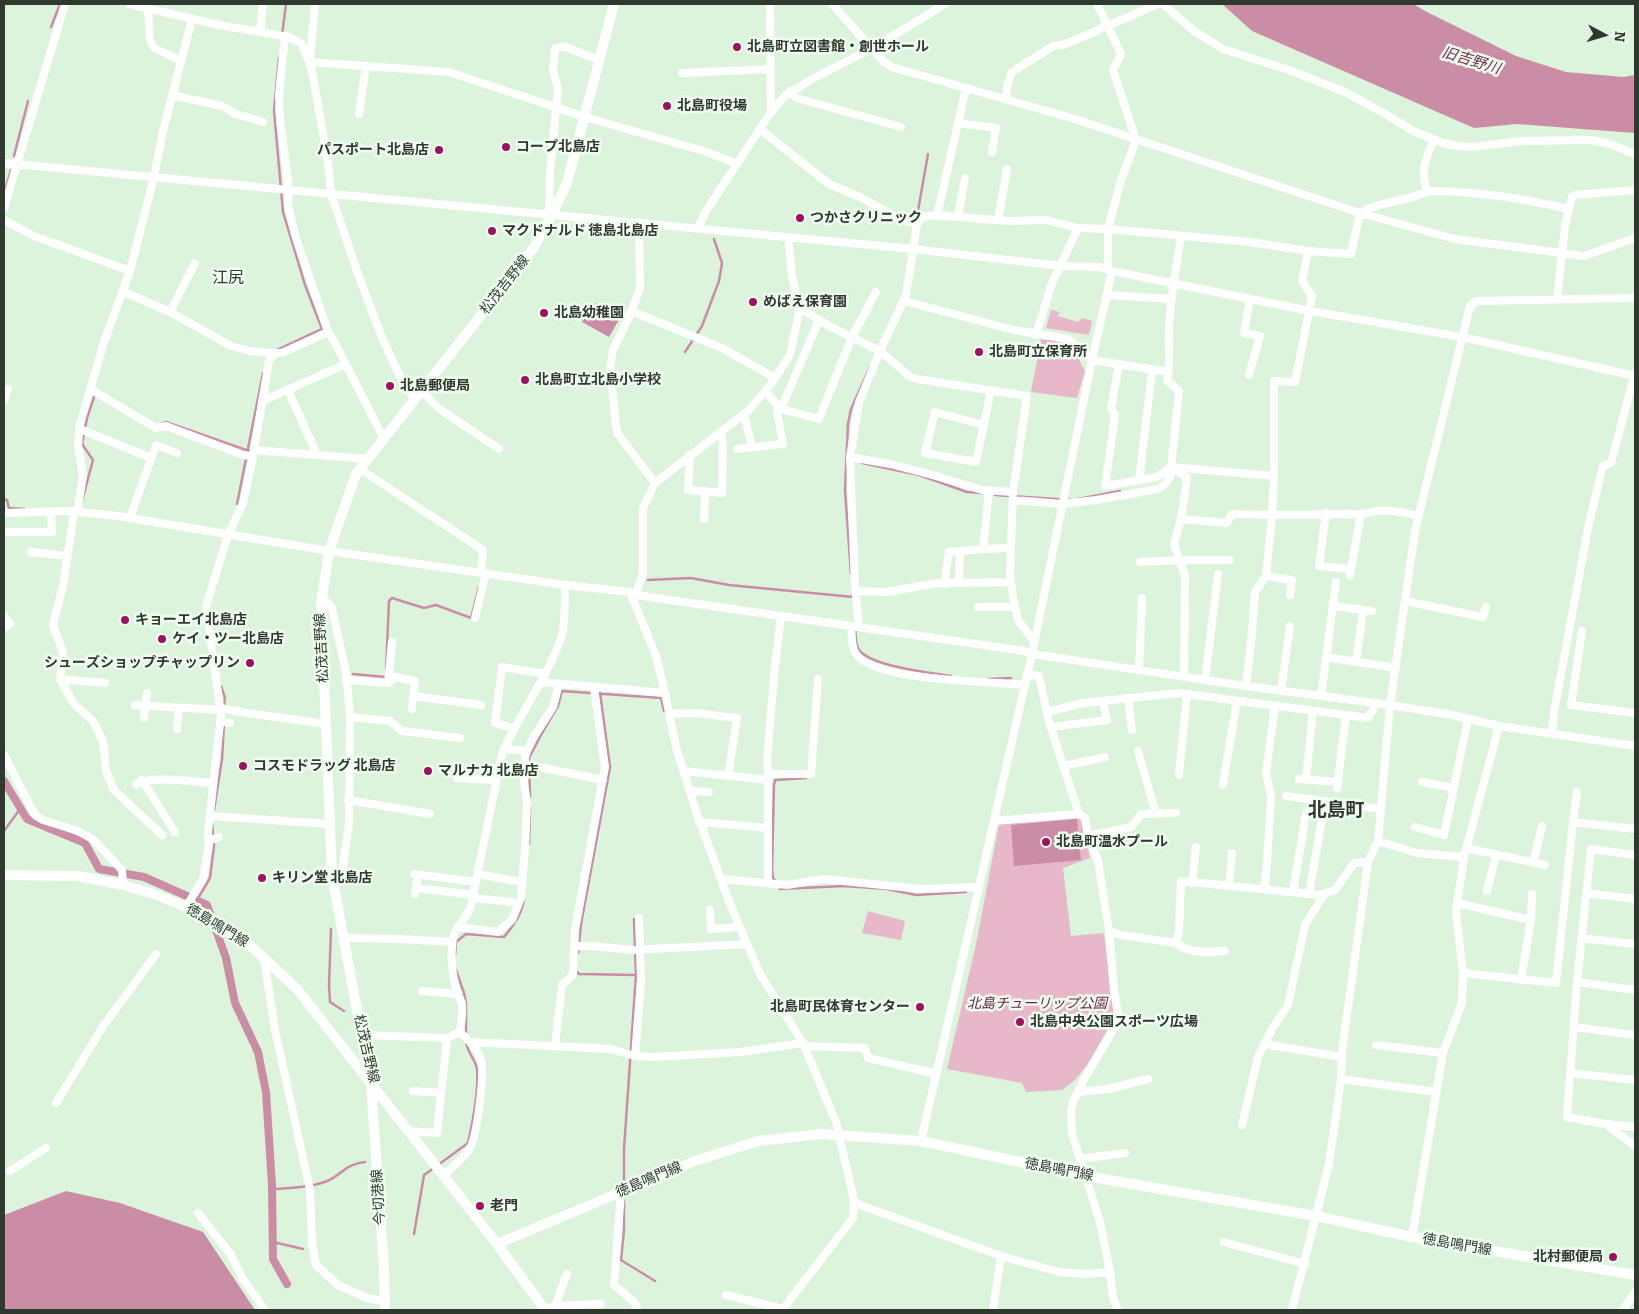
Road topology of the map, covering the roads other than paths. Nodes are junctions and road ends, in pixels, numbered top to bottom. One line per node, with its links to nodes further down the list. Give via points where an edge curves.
1 (65, 4): 41 (street)
2 (129, 4): 12 (street)
3 (264, 4): 15 (street)
4 (315, 4): 20 (street)
5 (614, 4): 18 (main road, 松茂吉野線)
6 (770, 4): 22 (street)
7 (832, 4): 17 (street)
8 (945, 4): 17 (street)
9 (1097, 4): 14 (street)
10 (1158, 4): 14 (street)
11 (1163, 4): 37 (street, via 1194,32 1223,49 1345,92)
12 (150, 7): 13 (street); 19 (street, via 150,41 154,48)
13 (192, 19): 15 (street); 19 (street)
14 (1107, 25): 27 (street, via 1054,46 1012,72); 36 (street, via 1121,54 1114,70)
15 (260, 32): 16 (street)
16 (285, 36): 20 (street, via 302,44); 46 (street, via 279,95)
17 (873, 48): 24 (street, via 892,67); 25 (street)
18 (599, 60): 28 (street, via 563,46 555,50); 31 (main road, 松茂吉野線)
19 (181, 61): 26 (street)
20 (310, 62): 21 (street); 49 (street)
21 (366, 66): 28 (street, via 449,72); 30 (street)
22 (770, 69): 23 (street); 29 (street)
23 (682, 73)
24 (966, 88): 27 (street); 33 (street)
25 (790, 91): 29 (street); 34 (street, via 796,98)
26 (172, 95): 32 (street, via 222,106); 44 (street)
27 (1006, 99): 36 (street)
28 (556, 108): 31 (street); 53 (street, via 548,197)
29 (772, 112): 35 (street)
30 (359, 114)
31 (585, 117): 42 (street, via 707,152); 53 (main road, 松茂吉野線, via 567,183)
32 (263, 122)
33 (958, 123): 38 (street, via 996,128); 54 (street)
34 (901, 127)
35 (761, 130): 42 (street); 59 (street, via 829,184 900,219)
36 (1136, 140): 52 (street); 62 (street)
37 (1434, 140): 39 (street, via 1472,146 1521,141 1590,140); 48 (street, via 1424,164 1423,179)
38 (992, 152)
39 (1635, 154)
40 (4, 162): 41 (street)
41 (16, 164): 44 (street); 50 (street)
42 (737, 164): 60 (street, via 706,210)
43 (1008, 169): 57 (street)
44 (154, 177): 46 (street); 72 (street)
45 (965, 178): 55 (street)
46 (284, 189): 49 (street); 87 (street, via 295,235)
47 (1635, 190): 51 (street, via 1575,195)
48 (1427, 191): 51 (street, via 1488,194); 52 (street)
49 (331, 194): 53 (street); 105 (street, via 382,338 400,376)
50 (4, 208)
51 (1569, 209): 68 (street)
52 (1360, 213): 67 (street, via 1351,254); 68 (street, via 1455,239)
53 (551, 214): 58 (street); 105 (main road, 松茂吉野線, via 533,249)
54 (937, 216): 55 (street); 59 (street, via 923,217)
55 (958, 217): 57 (street)
56 (4, 220): 72 (street, via 34,236)
57 (998, 220): 61 (street, via 1047,220)
58 (638, 222): 60 (street); 83 (street, via 640,288)
59 (918, 224): 66 (street)
60 (698, 228): 63 (street)
61 (1078, 228): 62 (street); 70 (street)
62 (1108, 229): 64 (street); 71 (street)
63 (788, 237): 66 (street); 82 (street, via 792,277)
64 (1181, 237): 67 (street, via 1250,242); 73 (street)
65 (1635, 238): 68 (street, via 1584,256)
66 (913, 249): 70 (street); 81 (street)
67 (1308, 252): 84 (street, via 1302,281 1312,296)
68 (1562, 253): 80 (street)
69 (195, 263): 85 (street)
70 (1061, 266): 71 (street); 88 (street, via 1052,283)
71 (1110, 270): 73 (street); 76 (street)
72 (130, 271): 74 (street)
73 (1173, 284): 78 (street); 79 (street)
74 (124, 292): 85 (street); 101 (street, via 104,342)
75 (876, 292): 89 (street)
76 (1107, 295): 78 (street); 93 (street)
77 (1635, 298): 80 (street)
78 (1172, 299): 97 (street)
79 (1250, 299): 84 (street); 98 (street, via 1244,333 1260,336)
80 (1557, 299): 90 (street, via 1476,301 1470,306)
81 (904, 301): 88 (street); 91 (street)
82 (800, 308): 86 (street); 100 (street, via 790,355)
83 (631, 311): 100 (street, via 719,346); 127 (street, via 613,350 610,367 616,426 618,434)
84 (1310, 311): 90 (street); 125 (street, via 1295,382 1274,381)
85 (170, 312): 92 (street, via 231,346)
86 (819, 320): 89 (street); 107 (street)
87 (328, 332): 92 (street, via 282,353); 94 (street)
88 (1036, 335): 93 (street, via 1068,339)
89 (852, 337): 91 (street); 107 (street, via 819,419)
90 (1462, 337): 99 (street); 138 (street)
91 (880, 351): 103 (street, via 917,379); 120 (street, via 859,402)
92 (275, 353): 106 (street, via 268,361)
93 (1092, 360): 95 (street); 131 (street)
94 (346, 364): 102 (street); 112 (street)
95 (1119, 365): 96 (street); 126 (street, via 1111,408 1115,414 1105,486)
96 (1152, 371): 97 (street); 126 (street)
97 (1169, 372): 123 (street, via 1167,380 1178,391)
98 (1249, 374)
99 (1635, 375): 233 (street, via 1611,463 1603,466 1589,523)
100 (775, 378): 104 (street)
101 (90, 390): 110 (street); 116 (street, via 156,428 166,426 243,455)
102 (288, 390): 106 (street); 118 (street)
103 (991, 390): 109 (street); 130 (street, via 1027,396)
104 (765, 391): 107 (street); 108 (street)
105 (419, 396): 112 (main road, 松茂吉野線); 114 (street)
106 (262, 401): 116 (street)
107 (781, 409): 113 (street, via 777,412 783,444)
108 (744, 414): 111 (street); 113 (street)
109 (984, 425): 109 (street, via 976,462 926,453 935,412)
110 (80, 429): 121 (street); 133 (street, via 78,445 83,476)
111 (720, 433): 119 (street); 128 (street, via 722,493)
112 (384, 439): 122 (main road, 松茂吉野線)
113 (752, 447): 115 (street)
114 (499, 449)
115 (737, 449)
116 (254, 453): 118 (street); 143 (street, via 243,503)
117 (177, 454): 121 (street, via 156,445)
118 (317, 455): 122 (street)
119 (690, 455): 127 (street); 128 (street, via 688,490)
120 (850, 457): 129 (street); 161 (street)
121 (151, 458): 139 (street)
122 (368, 459): 124 (main road, 松茂吉野線)
123 (1171, 467): 125 (street); 126 (street, via 1157,477); 131 (street, via 1170,477 1158,489); 141 (street, via 1188,478)
124 (360, 470): 146 (main road, 松茂吉野線); 153 (street, via 483,550)
125 (1274, 476): 137 (street)
126 (1139, 480)
127 (655, 483): 162 (street, via 643,508 643,574)
128 (705, 491): 140 (street)
129 (989, 494): 130 (street); 145 (street)
130 (1013, 496): 131 (street); 144 (street)
131 (1063, 504): 178 (street)
132 (51, 512): 133 (street); 134 (street); 142 (street, via 52,532)
133 (76, 512): 139 (street); 149 (street)
134 (4, 513)
135 (1326, 513): 136 (street); 136 (street, via 1319,566 1350,572); 137 (street)
136 (1361, 514): 138 (street, via 1379,511)
137 (1272, 516): 141 (street, via 1232,514 1227,523); 155 (street)
138 (1419, 516): 166 (street)
139 (130, 518): 143 (street)
140 (704, 519)
141 (1181, 519): 150 (street, via 1174,544)
142 (4, 532)
143 (228, 535): 146 (street); 215 (street, via 206,606)
144 (1010, 548): 145 (street); 156 (street)
145 (983, 549): 147 (street)
146 (329, 551): 153 (street); 164 (main road, 松茂吉野線)
147 (960, 551): 158 (street); 159 (street, via 949,552)
148 (31, 552): 149 (street)
149 (68, 556): 188 (street, via 53,625 63,652)
150 (1180, 560): 151 (street); 152 (street); 187 (street, via 1185,576)
151 (1230, 560)
152 (1140, 562)
153 (484, 572): 160 (street); 173 (street)
154 (1218, 574): 191 (street)
155 (1266, 576): 163 (street, via 1292,580); 197 (street, via 1255,592)
156 (1011, 582): 158 (street); 169 (street)
157 (1336, 582): 167 (street)
158 (959, 583): 159 (street)
159 (944, 584): 161 (street, via 887,592)
160 (566, 585): 162 (street); 185 (street, via 562,636)
161 (856, 591): 174 (street)
162 (633, 594): 172 (street); 201 (street, via 656,656)
163 (1290, 595)
164 (322, 597): 190 (street, via 332,608); 227 (main road, 松茂吉野線)
165 (1142, 598): 184 (street)
166 (1405, 601): 170 (street, via 1483,617); 183 (street)
167 (1333, 606): 181 (street); 182 (street, via 1368,610)
168 (978, 607): 169 (street)
169 (1015, 607): 178 (street, via 1018,620)
170 (1486, 608)
171 (4, 616): 176 (street, via 10,624)
172 (781, 616): 174 (street); 246 (street, via 768,741)
173 (475, 618)
174 (855, 626): 180 (street); 196 (street, via 855,653 863,662 879,669 920,677)
175 (1290, 626): 199 (street)
176 (4, 628)
177 (1582, 631): 219 (street, via 1571,704)
178 (1033, 640): 180 (street)
179 (392, 642): 194 (street)
180 (1032, 654): 184 (street); 186 (street)
181 (1326, 657): 182 (street); 204 (street)
182 (1356, 662): 183 (street)
183 (1396, 668): 211 (street)
184 (1139, 670): 187 (street)
185 (545, 674): 192 (street); 230 (street, via 502,667 495,723)
186 (1027, 674): 196 (street); 218 (street, via 1039,676)
187 (1184, 677): 191 (street)
188 (60, 679): 193 (street); 276 (street, via 74,704 93,720 102,741 106,771 114,790)
189 (818, 679): 246 (street, via 811,774)
190 (346, 680): 194 (street); 222 (street)
191 (1205, 680): 197 (street)
192 (541, 682): 195 (street); 230 (street)
193 (105, 683)
194 (388, 683): 203 (street, via 395,677 416,680)
195 (559, 684): 198 (street); 237 (street, via 553,707)
196 (1024, 685): 267 (street)
197 (1246, 686): 199 (street)
198 (594, 688): 201 (street); 249 (street, via 605,767)
199 (1281, 691): 204 (street)
200 (147, 693): 212 (street)
201 (665, 693): 220 (street)
202 (1187, 694): 205 (street); 207 (street); 244 (street)
203 (414, 696): 210 (street); 216 (street)
204 (1322, 696): 208 (street)
205 (1128, 698): 206 (street); 232 (street)
206 (1104, 701): 218 (street); 229 (street, via 1107,720)
207 (1237, 701): 213 (street); 252 (street)
208 (1377, 703): 211 (street); 221 (street, via 1368,718)
209 (135, 705): 212 (street)
210 (480, 705)
211 (1390, 705): 224 (street); 260 (street)
212 (145, 706): 214 (street); 223 (street)
213 (1275, 706): 217 (street); 299 (street, via 1266,773 1272,797)
214 (179, 708): 215 (street); 231 (street)
215 (223, 709): 225 (street); 227 (street)
216 (412, 709)
217 (1313, 710): 221 (street); 221 (street, via 1303,779 1337,785)
218 (1047, 712): 229 (street)
219 (1635, 713)
220 (670, 714): 243 (street); 245 (street, via 737,718)
221 (1346, 715)
222 (350, 717): 234 (street, via 390,721 402,731); 258 (street)
223 (144, 718)
224 (1468, 719): 228 (street); 253 (street)
225 (220, 721): 226 (street); 251 (street)
226 (230, 723)
227 (326, 724): 270 (main road, 松茂吉野線)
228 (1499, 726): 233 (street); 282 (street)
229 (1051, 727): 242 (street)
230 (514, 728): 236 (street)
231 (177, 729)
232 (1132, 730)
233 (1552, 733): 235 (street)
234 (460, 738)
235 (1635, 746)
236 (504, 749): 237 (street); 248 (street)
237 (527, 751): 241 (street)
238 (1138, 751): 265 (street)
239 (4, 755): 296 (street, via 35,815 94,840 122,870)
240 (1105, 757): 242 (street)
241 (524, 764): 249 (street); 315 (street, via 527,802 525,849 521,898 512,920 498,932)
242 (1064, 766): 264 (street)
243 (684, 771): 245 (street); 254 (street)
244 (1179, 775)
245 (728, 776): 246 (street)
246 (768, 777): 273 (street)
247 (457, 778): 248 (street)
248 (496, 780): 291 (street)
249 (603, 780): 324 (street)
250 (1422, 782): 253 (street)
251 (213, 783): 266 (street); 275 (street, via 139,782)
252 (1223, 784)
253 (1454, 788): 272 (street, via 1444,835)
254 (690, 791): 255 (street); 268 (street)
255 (709, 792)
256 (1577, 792): 269 (street)
257 (1286, 796): 259 (street)
258 (348, 800): 263 (street); 300 (street, via 344,868)
259 (1325, 802): 260 (street); 305 (street)
260 (1381, 809): 280 (street)
261 (1176, 813): 265 (street)
262 (1306, 813): 302 (street)
263 (430, 814)
264 (1079, 814): 267 (street); 277 (street, via 1085,818)
265 (1156, 814): 277 (street, via 1141,814 1131,827)
266 (210, 816): 270 (street); 279 (street)
267 (994, 821): 298 (street)
268 (699, 822): 273 (street); 292 (street)
269 (1573, 822): 274 (street); 330 (street, via 1556,983)
270 (330, 824): 300 (main road, 松茂吉野線)
271 (1542, 826): 288 (street)
272 (1415, 827)
273 (768, 828): 295 (street)
274 (1635, 829)
275 (175, 832)
276 (162, 835)
277 (1088, 836): 317 (street, via 1098,861)
278 (219, 837): 279 (street)
279 (208, 841): 311 (street, via 203,879)
280 (1378, 841): 286 (street, via 1417,853); 287 (street)
281 (1196, 847): 294 (street)
282 (1466, 848): 284 (street); 286 (street)
283 (1232, 852): 297 (street)
284 (1496, 855): 288 (street); 301 (street)
285 (1635, 855): 304 (street, via 1591,849)
286 (1464, 857): 310 (street)
287 (1368, 862): 303 (street, via 1354,863 1335,890); 347 (street)
288 (1534, 863): 289 (street)
289 (1545, 865)
290 (4, 875): 296 (main road, 徳島鳴門線, via 78,876)
291 (477, 878): 293 (street); 307 (street); 307 (street, via 416,884)
292 (721, 879): 295 (street); 316 (street)
293 (515, 881)
294 (1192, 882): 297 (street); 321 (street, via 1181,882)
295 (768, 883): 298 (street, via 787,885 823,879 922,889)
296 (123, 885): 311 (main road, 徳島鳴門線)
297 (1229, 886): 299 (street)
298 (979, 887): 349 (street)
299 (1264, 889): 302 (street)
300 (334, 890): 318 (main road, 松茂吉野線)
301 (1487, 891)
302 (1293, 892): 305 (street)
303 (1325, 893): 305 (street); 341 (street, via 1304,924 1288,1005)
304 (1586, 893): 308 (street); 319 (street)
305 (1309, 894)
306 (1532, 894): 314 (street)
307 (473, 897): 309 (street); 315 (street, via 470,912)
308 (1635, 900)
309 (512, 902)
310 (1457, 903): 314 (street); 329 (street)
311 (186, 907): 328 (main road, 徳島鳴門線, via 250,945)
312 (710, 910): 316 (street, via 711,929)
313 (639, 918): 325 (street)
314 (1531, 920): 330 (street)
315 (457, 927): 320 (street)
316 (740, 927): 322 (street)
317 (1109, 931): 321 (street); 355 (street, via 1117,1024)
318 (343, 938): 320 (street); 338 (main road, 松茂吉野線)
319 (1581, 938): 323 (street); 331 (street)
320 (452, 942): 334 (street, via 451,956)
321 (1176, 943): 326 (street, via 1184,949 1199,952)
322 (747, 944): 325 (street); 342 (street, via 760,974)
323 (1635, 944)
324 (574, 946): 325 (street); 344 (street, via 573,975 562,985)
325 (636, 950): 346 (street, via 641,980)
326 (1225, 951)
327 (156, 954): 358 (street, via 104,1025)
328 (264, 958): 353 (main road, 徳島鳴門線, via 297,988); 387 (street, via 275,1030 310,1190 316,1265 338,1285)
329 (1463, 973): 330 (street); 345 (street, via 1462,1003)
330 (1521, 980)
331 (1577, 982): 332 (street); 335 (street)
332 (1635, 990)
333 (422, 991): 334 (street)
334 (458, 994): 336 (street, via 462,1002)
335 (1574, 1027): 337 (street); 348 (street)
336 (460, 1032): 339 (street); 340 (street)
337 (1635, 1035)
338 (362, 1036): 339 (street); 353 (main road, 松茂吉野線)
339 (447, 1038): 357 (street)
340 (471, 1042): 344 (street); 371 (street, via 481,1059 476,1125 470,1148)
341 (1264, 1044): 347 (street); 360 (street)
342 (804, 1045): 346 (street, via 712,1054); 349 (street, via 865,1048 868,1058); 363 (street)
343 (1376, 1045): 345 (street)
344 (555, 1046): 346 (street, via 611,1048)
345 (1443, 1053): 356 (street)
346 (635, 1056)
347 (1342, 1057): 351 (street)
348 (1570, 1073): 352 (street); 359 (street, via 1567,1117)
349 (937, 1074): 364 (street)
350 (1148, 1079): 355 (street, via 1108,1089)
351 (1341, 1079): 356 (street); 375 (street, via 1329,1164)
352 (1635, 1080)
353 (371, 1085): 362 (main road, 松茂吉野線); 387 (main road, 今切港線)
354 (413, 1091): 357 (street)
355 (1078, 1092): 368 (street, via 1071,1110 1072,1134)
356 (1436, 1092): 376 (street)
357 (441, 1093): 362 (street, via 437,1133)
358 (56, 1103)
359 (1606, 1124): 361 (street); 365 (street)
360 (1242, 1125)
361 (1635, 1127)
362 (408, 1131): 371 (main road, 松茂吉野線)
363 (840, 1136): 364 (main road, 徳島鳴門線); 372 (main road, 徳島鳴門線, via 821,1134 758,1141 694,1161); 373 (street)
364 (921, 1141): 370 (main road, 徳島鳴門線)
365 (1635, 1146)
366 (46, 1148): 369 (street)
367 (1125, 1153): 368 (street)
368 (1080, 1159): 370 (street)
369 (10, 1171)
370 (1086, 1176): 375 (main road, 徳島鳴門線); 381 (street)
371 (443, 1177): 378 (main road, 松茂吉野線)
372 (621, 1192): 378 (main road, 徳島鳴門線); 390 (street, via 614,1285 632,1301)
373 (854, 1200): 379 (street, via 860,1205); 391 (street, via 854,1218)
374 (198, 1213): 389 (street, via 231,1255)
375 (1316, 1216): 376 (main road, 徳島鳴門線); 380 (street)
376 (1412, 1237): 383 (main road, 徳島鳴門線)
377 (1224, 1242): 380 (street)
378 (496, 1244): 388 (main road, 松茂吉野線)
379 (1001, 1256): 381 (street, via 1058,1272); 392 (street)
380 (1305, 1264): 394 (street)
381 (1110, 1272): 393 (street)
382 (567, 1274): 388 (street)
383 (1635, 1275)
384 (1635, 1292): 395 (street)
385 (726, 1295): 391 (street)
386 (601, 1304): 388 (street)
387 (385, 1306)
388 (548, 1309)
389 (265, 1310)
390 (636, 1310)
391 (782, 1310)
392 (993, 1310)
393 (1118, 1310)
394 (1292, 1310)
395 (1623, 1310)

